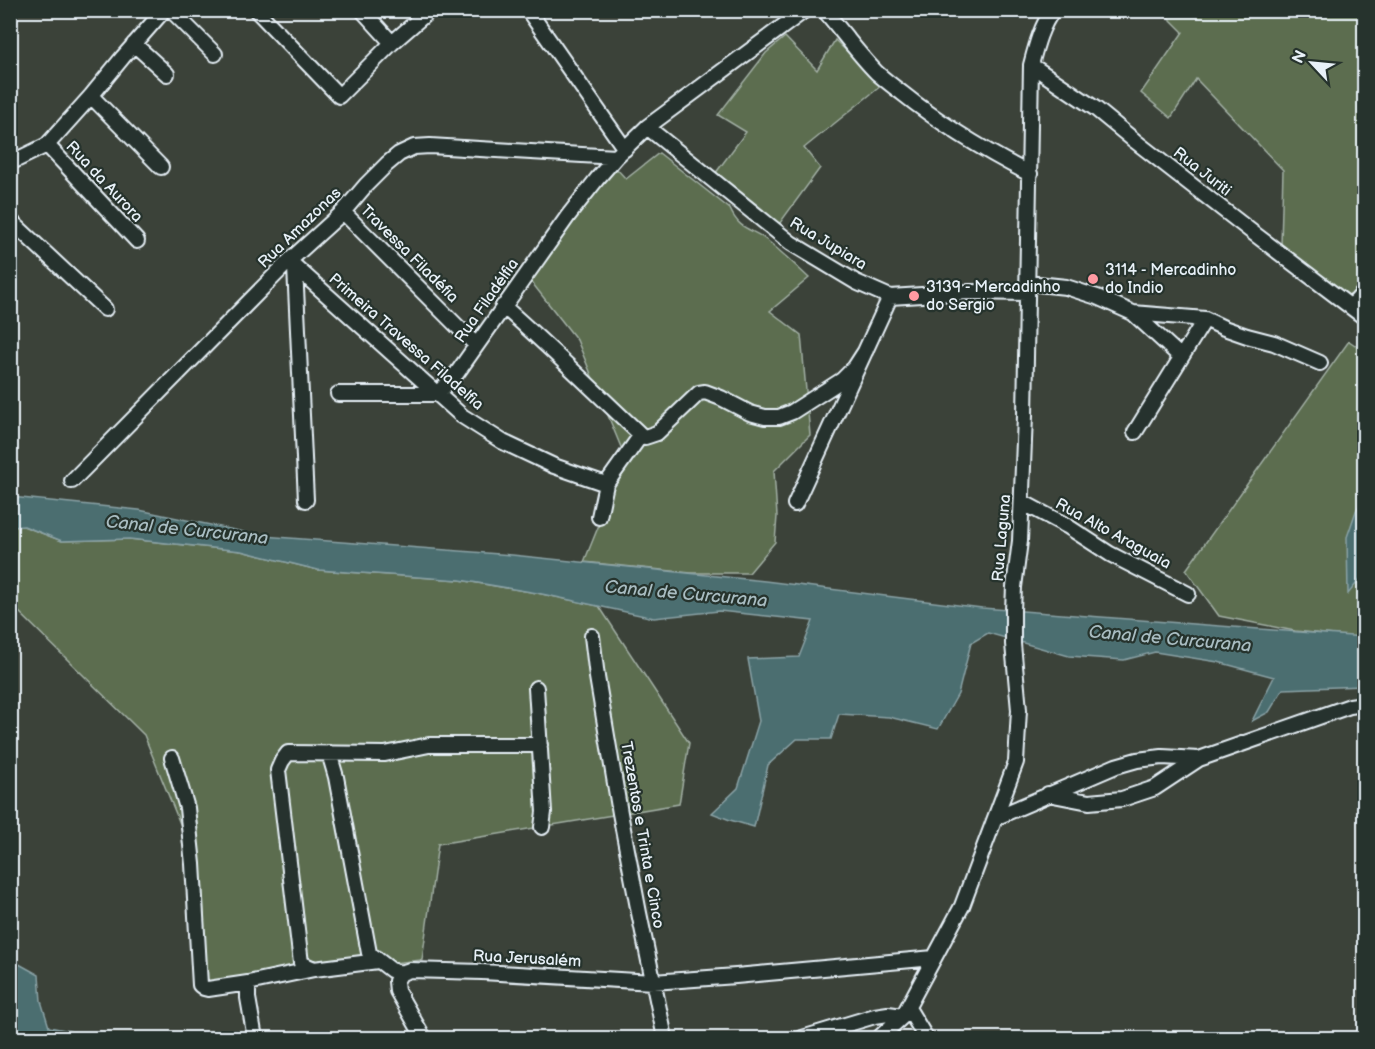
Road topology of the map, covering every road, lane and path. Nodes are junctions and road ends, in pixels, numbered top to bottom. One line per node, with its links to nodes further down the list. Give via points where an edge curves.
1 (164, 10): 11 (street)
2 (171, 10): 12 (street)
3 (256, 10): 10 (street, via 339,96)
4 (362, 10): 10 (street)
5 (430, 10): 10 (street)
6 (528, 10): 18 (street)
7 (805, 10): 16 (street, Rua Filadélfia)
8 (824, 10): 21 (street, via 873,68 904,94 946,126)
9 (1053, 10): 13 (street, Rua Laguna)
10 (392, 43)
11 (134, 44): 14 (street); 15 (street)
12 (215, 54)
13 (1031, 65): 21 (street, Rua Laguna); 30 (street, Rua Juriti, via 1096,109)
14 (167, 74)
15 (91, 96): 17 (street); 20 (street)
16 (647, 127): 18 (street, Rua Filadélfia); 28 (street, Rua Jupiara, via 791,243 856,282)
17 (47, 145): 19 (street); 24 (street, Rua da Aurora)
18 (620, 153): 22 (street, Rua Amazonas, via 414,147 387,164); 29 (street, Rua Filadélfia, via 567,216)
19 (10, 163)
20 (160, 167)
21 (1030, 174): 26 (street, Rua Laguna)
22 (343, 212): 25 (street, Rua Amazonas); 35 (street, Travessa Filadéfia)
23 (10, 220): 31 (street)
24 (137, 241)
25 (292, 264): 40 (street, Primeira Travessa Filadelfia); 43 (street, Rua Amazonas); 45 (street)
26 (1028, 288): 28 (street, Rua Jupiara); 32 (street, Rua Jupiara, via 1066,288); 46 (street, Rua Laguna)
27 (1365, 292): 30 (street)
28 (891, 297): 36 (street)
29 (503, 306): 35 (street, Rua Filadélfia); 42 (street)
30 (1351, 307): 33 (street, Rua Juriti)
31 (105, 309)
32 (1133, 313): 34 (street, Rua Jupiara); 37 (street, Rua Jupiara)
33 (1365, 317)
34 (1205, 319): 37 (street); 38 (street, Rua Jupiara)
35 (476, 345): 40 (street, Rua Filadélfia)
36 (866, 351): 42 (street, via 842,380 792,412 765,417 705,392 699,393 657,433); 47 (street)
37 (1181, 357): 41 (street)
38 (1320, 363)
39 (338, 394): 40 (street)
40 (437, 394): 44 (street, Primeira Travessa Filadelfia, via 462,416 503,442)
41 (1135, 432)
42 (641, 435): 44 (street)
43 (72, 482)
44 (606, 484): 48 (street)
45 (306, 500)
46 (1022, 502): 49 (street, Rua Alto Araguaia); 58 (street, Rua Laguna, via 1014,587 1013,644 1019,710 1016,762)
47 (795, 504)
48 (599, 517)
49 (1188, 594)
50 (592, 636): 64 (street, Trezentos e Trinta e Cinco, via 614,779)
51 (536, 688): 53 (street)
52 (1365, 704): 56 (street)
53 (540, 745): 54 (street, via 429,745 385,754); 59 (street)
54 (329, 753): 61 (street, via 369,953); 62 (street, via 288,753 278,771 301,963)
55 (172, 758): 65 (street, via 187,808 200,985 208,989)
56 (1199, 759): 57 (street, via 1137,760); 57 (street, via 1155,788 1122,799 1089,802)
57 (1047, 794): 58 (street)
58 (997, 817): 60 (street, Rua Laguna, via 962,906)
59 (542, 827)
60 (934, 958): 64 (street, Rua Jerusalém); 66 (street, Rua Laguna)
61 (378, 961): 62 (street); 63 (street)
62 (314, 969): 65 (street)
63 (401, 973): 64 (street, Rua Jerusalém, via 482,972); 68 (street, via 396,981 397,991)
64 (653, 982): 69 (street, Trezentos e Trinta e Cinco)
65 (248, 983): 67 (street)
66 (906, 1012): 70 (street, via 875,1016); 71 (street, Rua Laguna); 72 (street)
67 (255, 1038)
68 (424, 1038)
69 (665, 1038)
70 (802, 1038)
71 (879, 1038)
72 (926, 1038)

